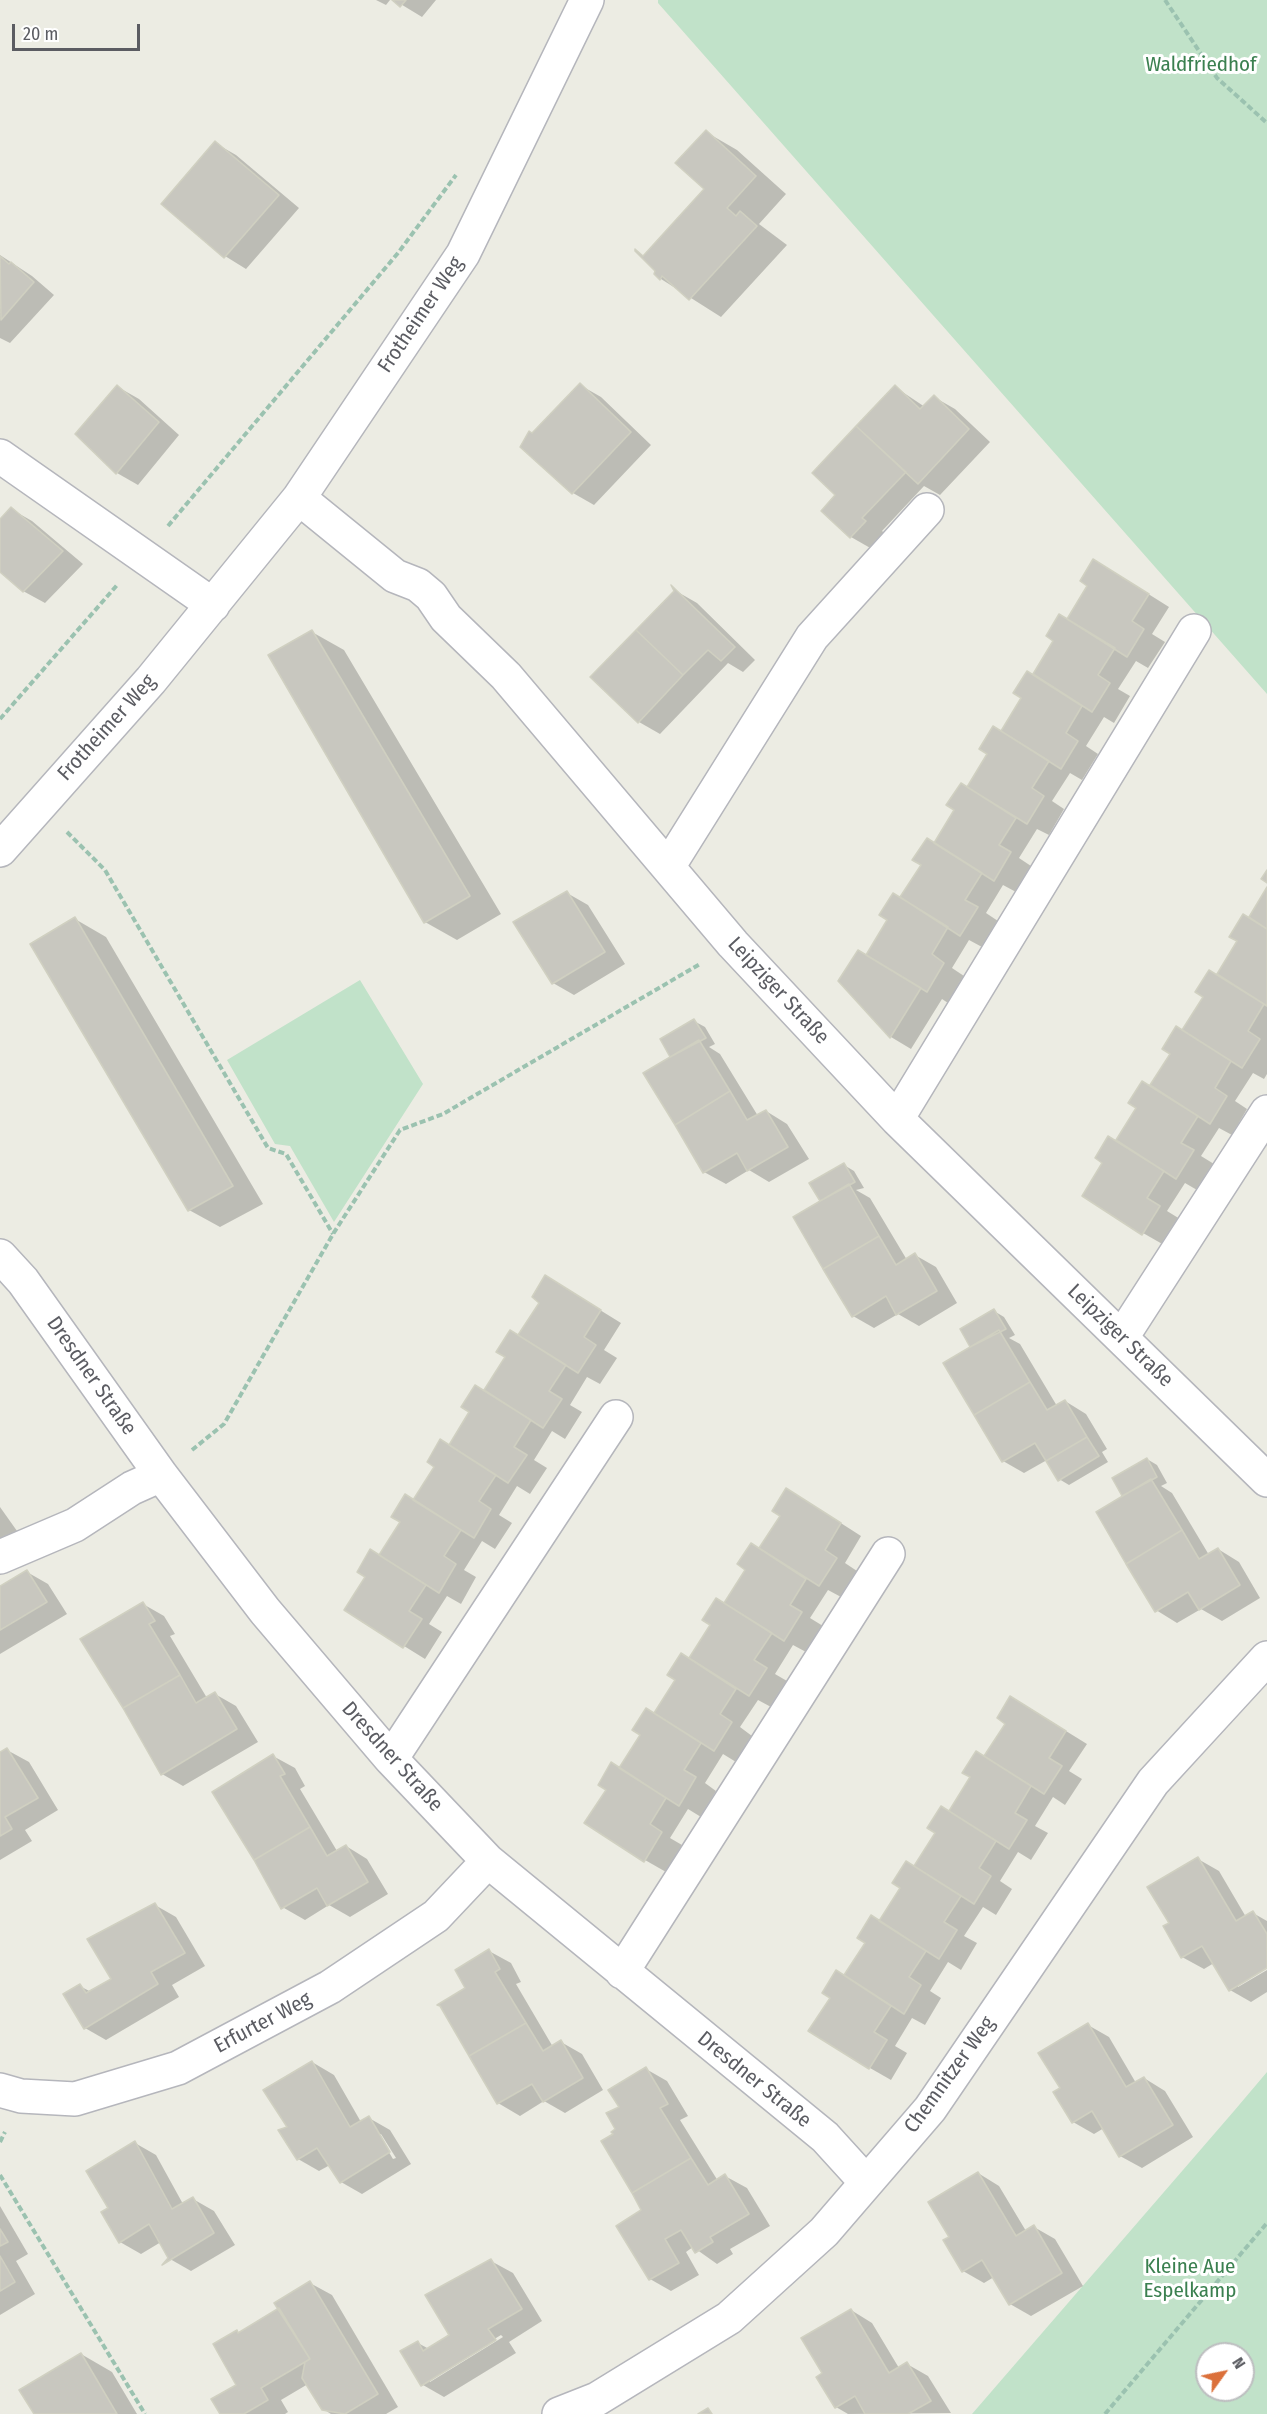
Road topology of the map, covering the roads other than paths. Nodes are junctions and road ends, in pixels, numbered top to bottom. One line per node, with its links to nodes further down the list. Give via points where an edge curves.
1 (587, 0): 3 (street, Frotheimer Weg, via 463,254)
2 (0, 456): 5 (street)
3 (299, 498): 5 (street, Frotheimer Weg); 8 (street, Leipziger Straße, via 395,576 418,585 431,596 446,618 506,676)
4 (927, 510): 8 (street, via 812,637)
5 (213, 605): 7 (street, Frotheimer Weg)
6 (1194, 631): 10 (street)
7 (0, 850)
8 (668, 867): 10 (street, Leipziger Straße, via 733,944)
9 (1267, 1112): 12 (street)
10 (897, 1119): 12 (street, Leipziger Straße)
11 (0, 1256): 14 (street, Dresdner Straße, via 23,1281)
12 (1122, 1337): 15 (street, Leipziger Straße)
13 (616, 1417): 19 (street)
14 (161, 1475): 17 (street, via 132,1488 75,1525); 19 (street, Dresdner Straße, via 265,1611)
15 (1267, 1480)
16 (888, 1554): 21 (street)
17 (0, 1557)
18 (1267, 1658): 23 (street, Chemnitzer Weg, via 1153,1782 930,2109)
19 (391, 1759): 20 (street, Dresdner Straße)
20 (488, 1861): 21 (street, Dresdner Straße); 22 (street, Erfurter Weg, via 436,1916 330,1987 178,2068 75,2099 21,2096)
21 (622, 1972): 23 (street, Dresdner Straße, via 825,2137)
22 (0, 2090)
23 (866, 2181): 24 (street, Chemnitzer Weg, via 824,2232 729,2318 597,2399)
24 (559, 2414)

